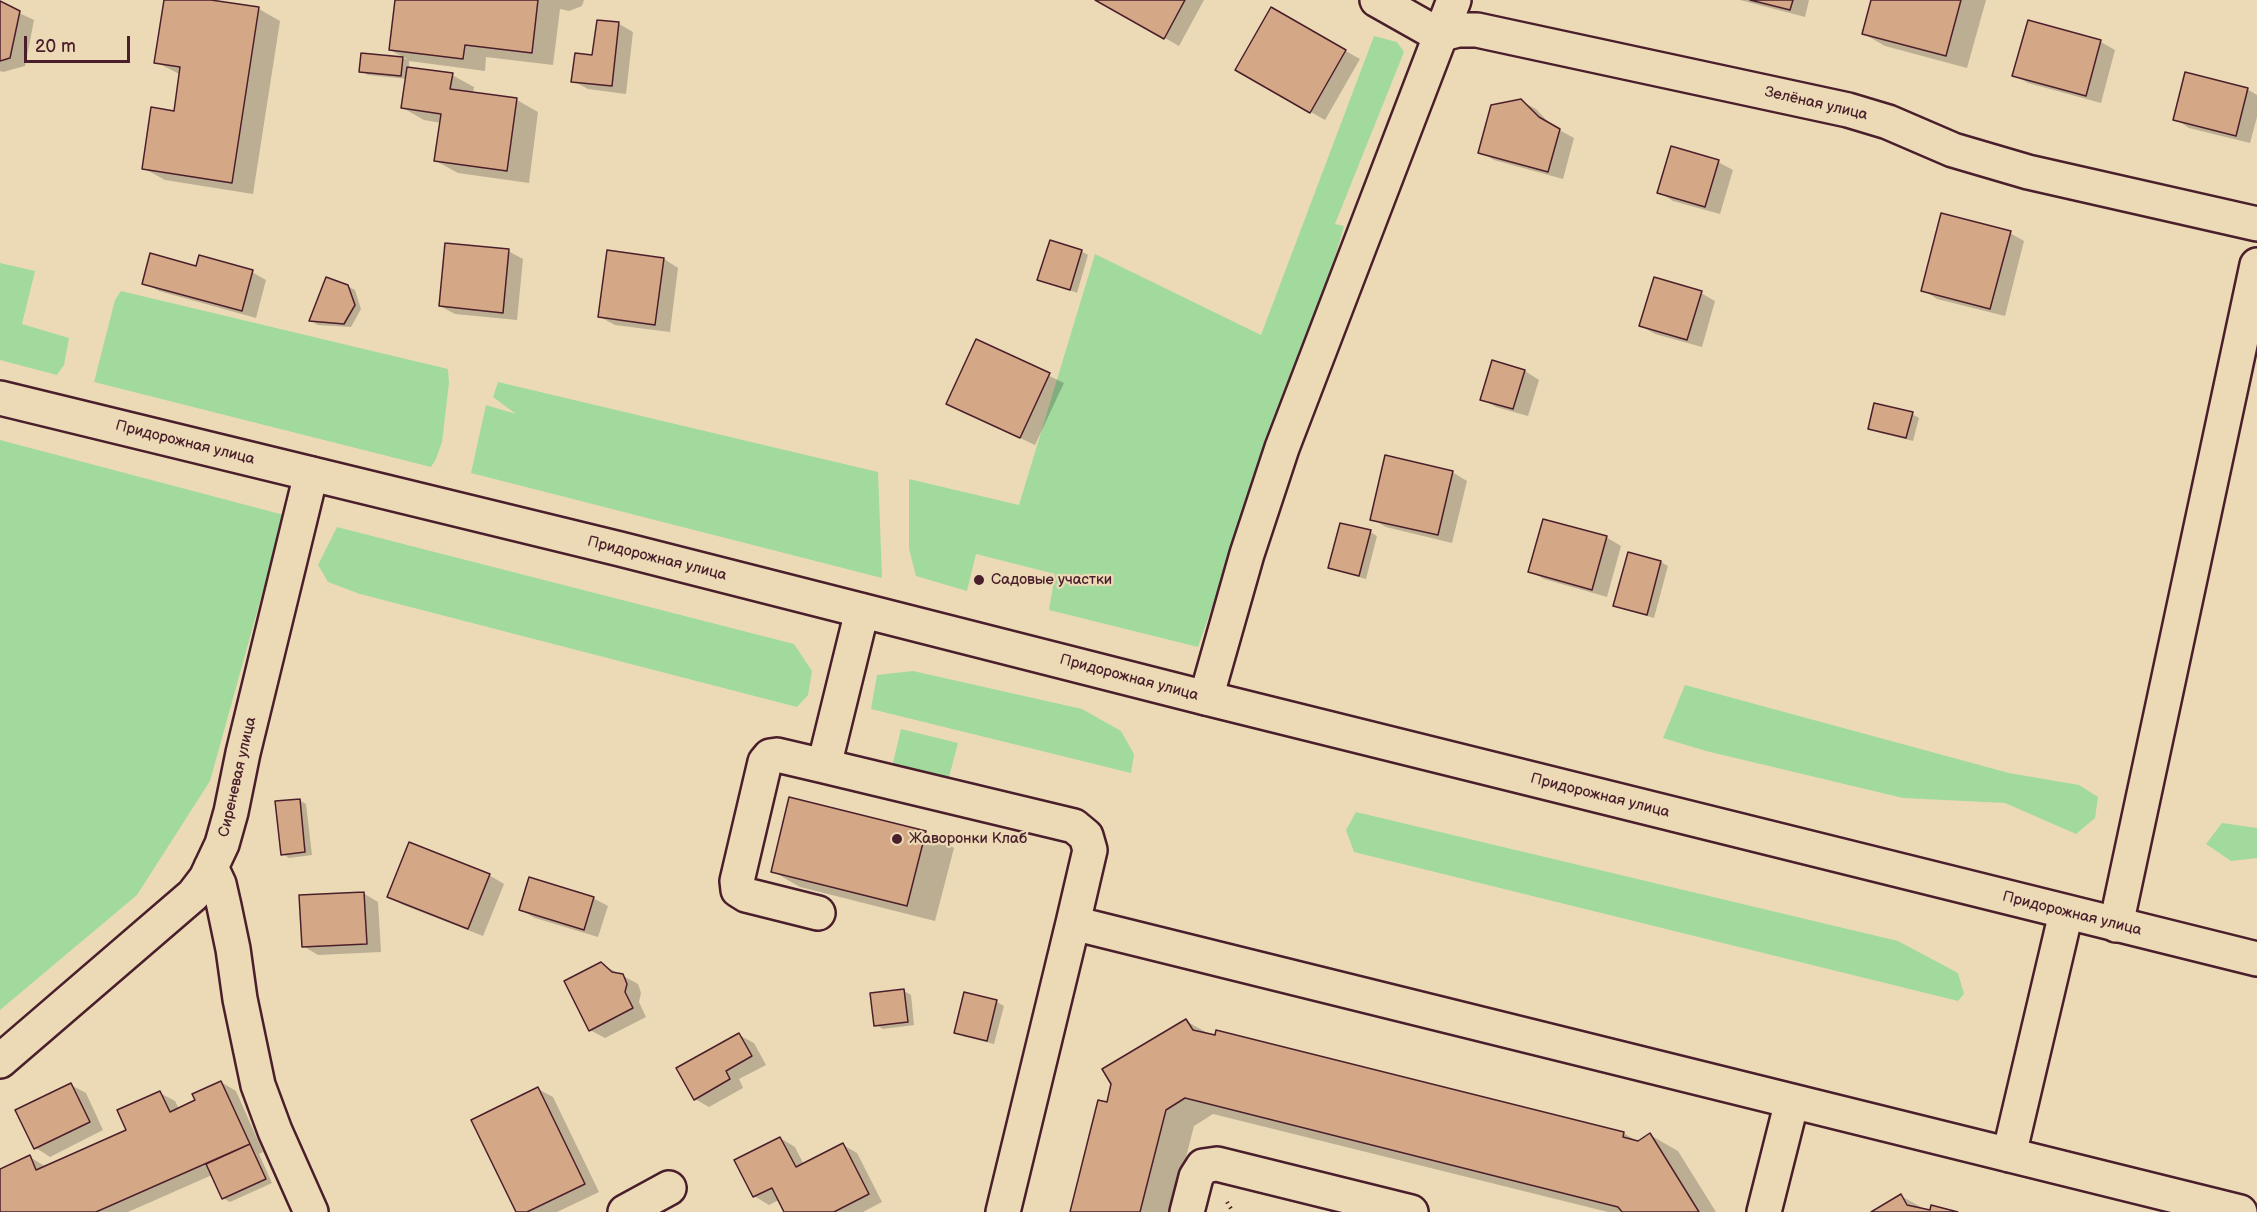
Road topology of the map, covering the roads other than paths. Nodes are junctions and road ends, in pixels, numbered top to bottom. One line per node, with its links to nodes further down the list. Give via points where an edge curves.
1 (1377, 0): 3 (street)
2 (1454, 0): 3 (street)
3 (1439, 35): 4 (street, Зелёная улица, via 1477,30 1848,110 1888,122 1953,150 2028,172); 9 (street, via 1282,448)
4 (2257, 224)
5 (2257, 265): 15 (street)
6 (0, 398): 7 (street, Придорожная улица)
7 (311, 474): 8 (street, Придорожная улица); 11 (street, Сиреневая улица, via 231,812)
8 (862, 611): 9 (street, Придорожная улица); 10 (street)
9 (1206, 698): 13 (street, Придорожная улица)
10 (824, 766): 12 (street, via 777,755 765,762 737,881 738,890 746,896); 14 (street, via 1074,826 1086,836 1090,850)
11 (211, 867): 17 (street, Сиреневая улица, via 193,895); 21 (street, via 224,906 258,1084)
12 (818, 913)
13 (2066, 913): 15 (street, Придорожная улица); 19 (street)
14 (1073, 923): 18 (street); 23 (street)
15 (2116, 925): 16 (street, Придорожная улица)
16 (2257, 959)
17 (0, 1061)
18 (1792, 1101): 19 (street); 26 (street)
19 (2009, 1155): 27 (street)
20 (669, 1188): 22 (street)
21 (311, 1212)
22 (625, 1212)
23 (1004, 1212)
24 (1187, 1212): 25 (street, via 1196,1177 1203,1166 1217,1164)
25 (1411, 1212)
26 (1764, 1212)
27 (2240, 1212)

